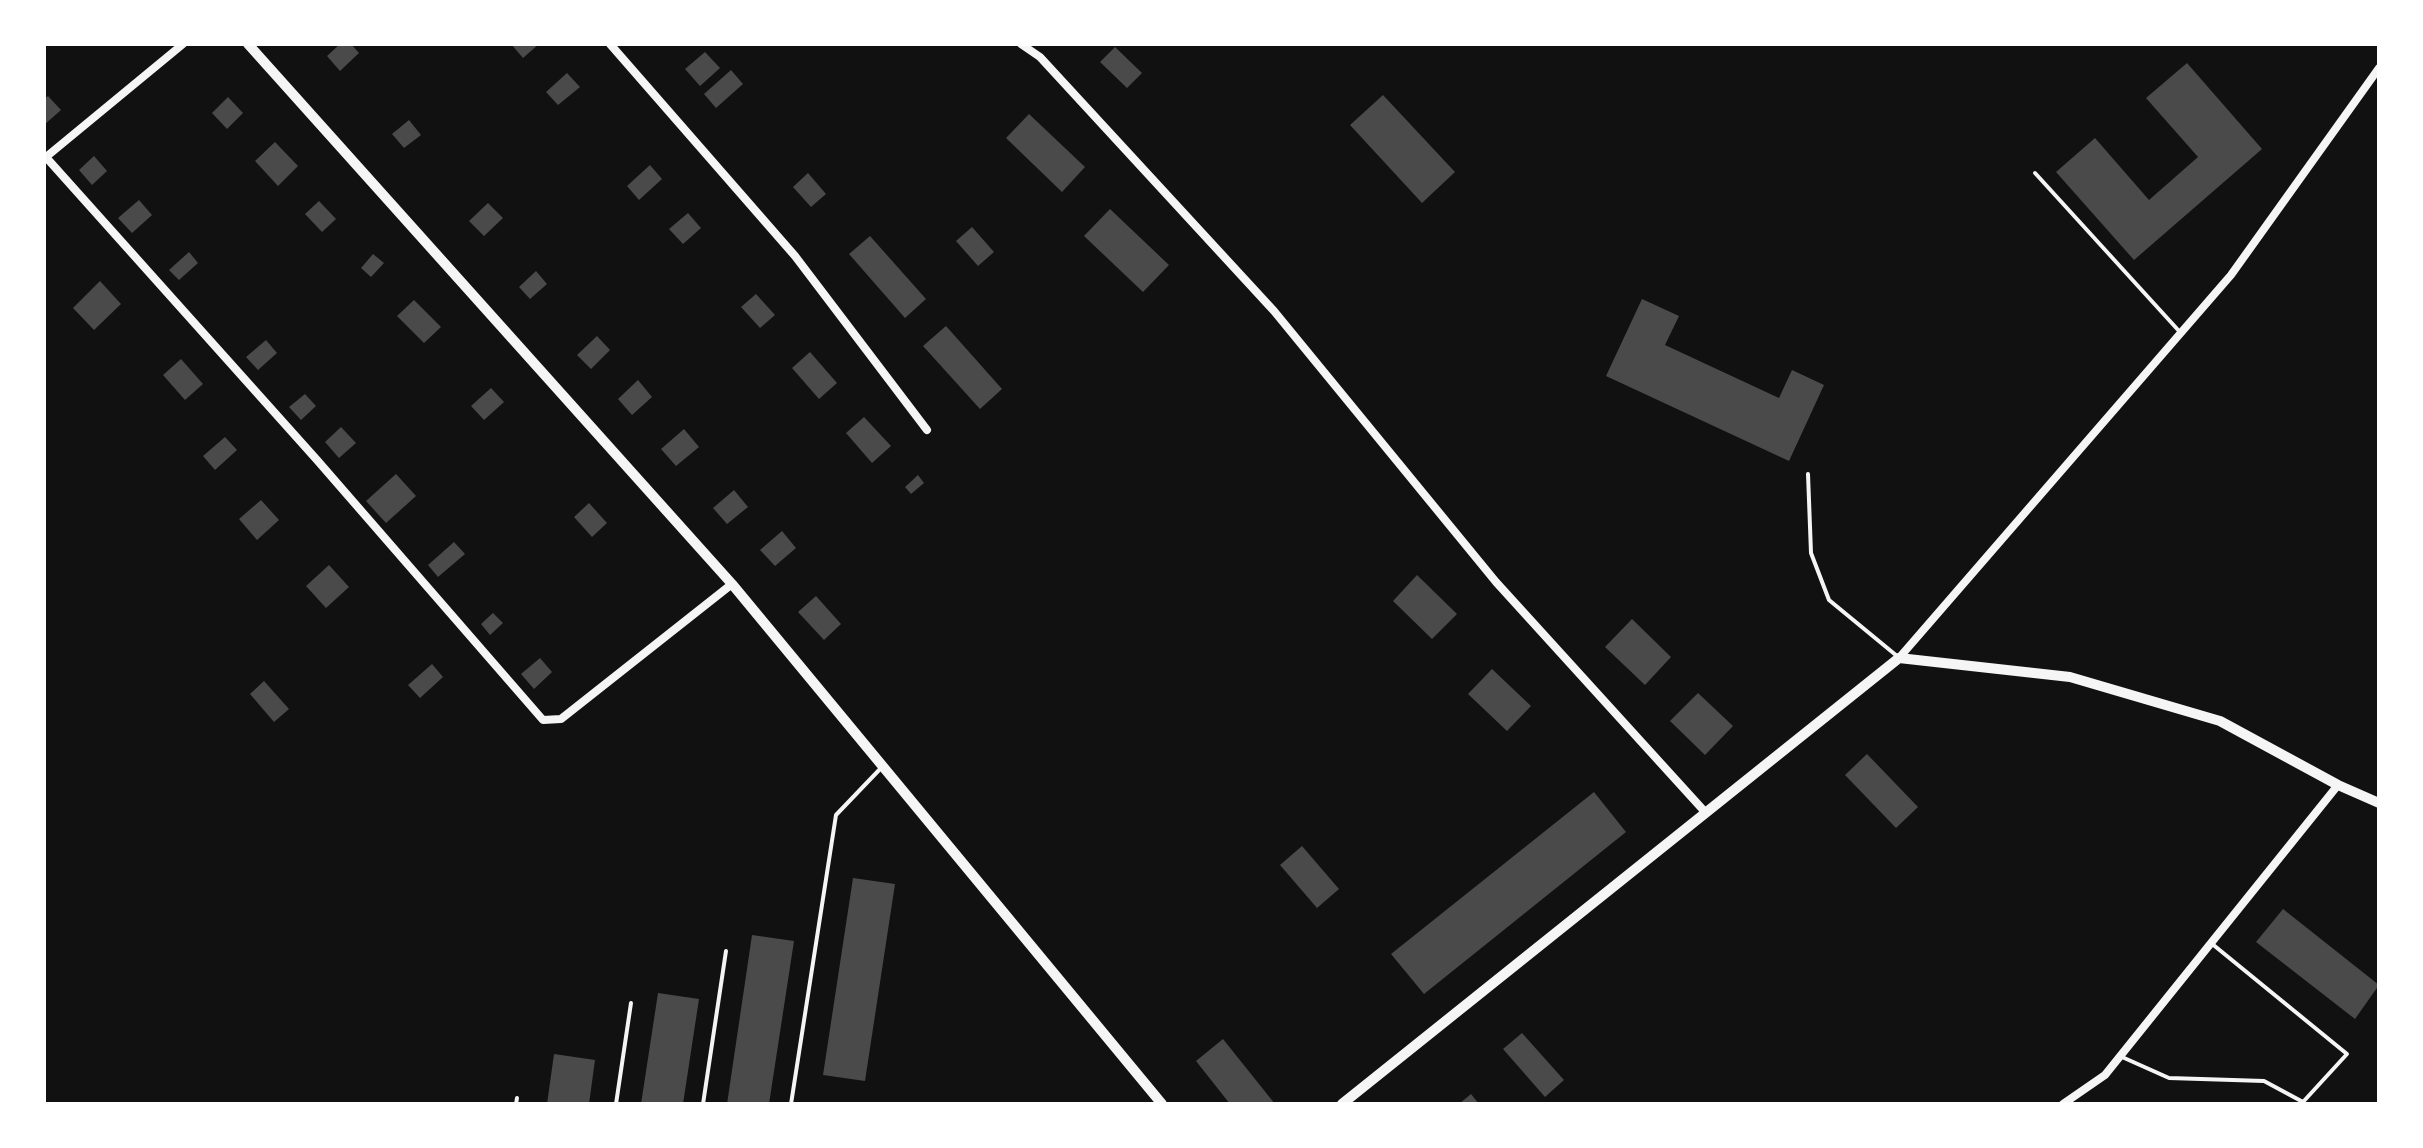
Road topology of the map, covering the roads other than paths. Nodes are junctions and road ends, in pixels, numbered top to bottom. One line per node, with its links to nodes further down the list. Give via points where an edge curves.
1 (183, 44): 6 (street)
2 (248, 44): 11 (street)
3 (610, 44): 9 (street, via 795,256)
4 (1021, 44): 16 (street, via 1040,57 1274,311 1496,582)
5 (2379, 68): 8 (street, via 2231,275)
6 (45, 156): 11 (street, via 543,720 561,719)
7 (2035, 173): 8 (lane)
8 (2181, 333): 12 (street)
9 (927, 430)
10 (1808, 474): 12 (lane, via 1811,553 1829,600)
11 (732, 584): 13 (street)
12 (1899, 658): 14 (street, via 2070,677 2220,721); 16 (street)
13 (883, 767): 23 (lane, via 836,815); 24 (street)
14 (2338, 785): 15 (street); 17 (street)
15 (2379, 803)
16 (1706, 813): 25 (street)
17 (2211, 942): 20 (street); 20 (lane, via 2347,1054 2303,1102 2264,1081 2169,1078)
18 (726, 951): 22 (lane)
19 (631, 1003): 21 (lane)
20 (2119, 1056): 26 (street, via 2105,1075)
21 (616, 1104)
22 (703, 1104)
23 (791, 1104)
24 (1162, 1104)
25 (1342, 1104)
26 (2063, 1104)

